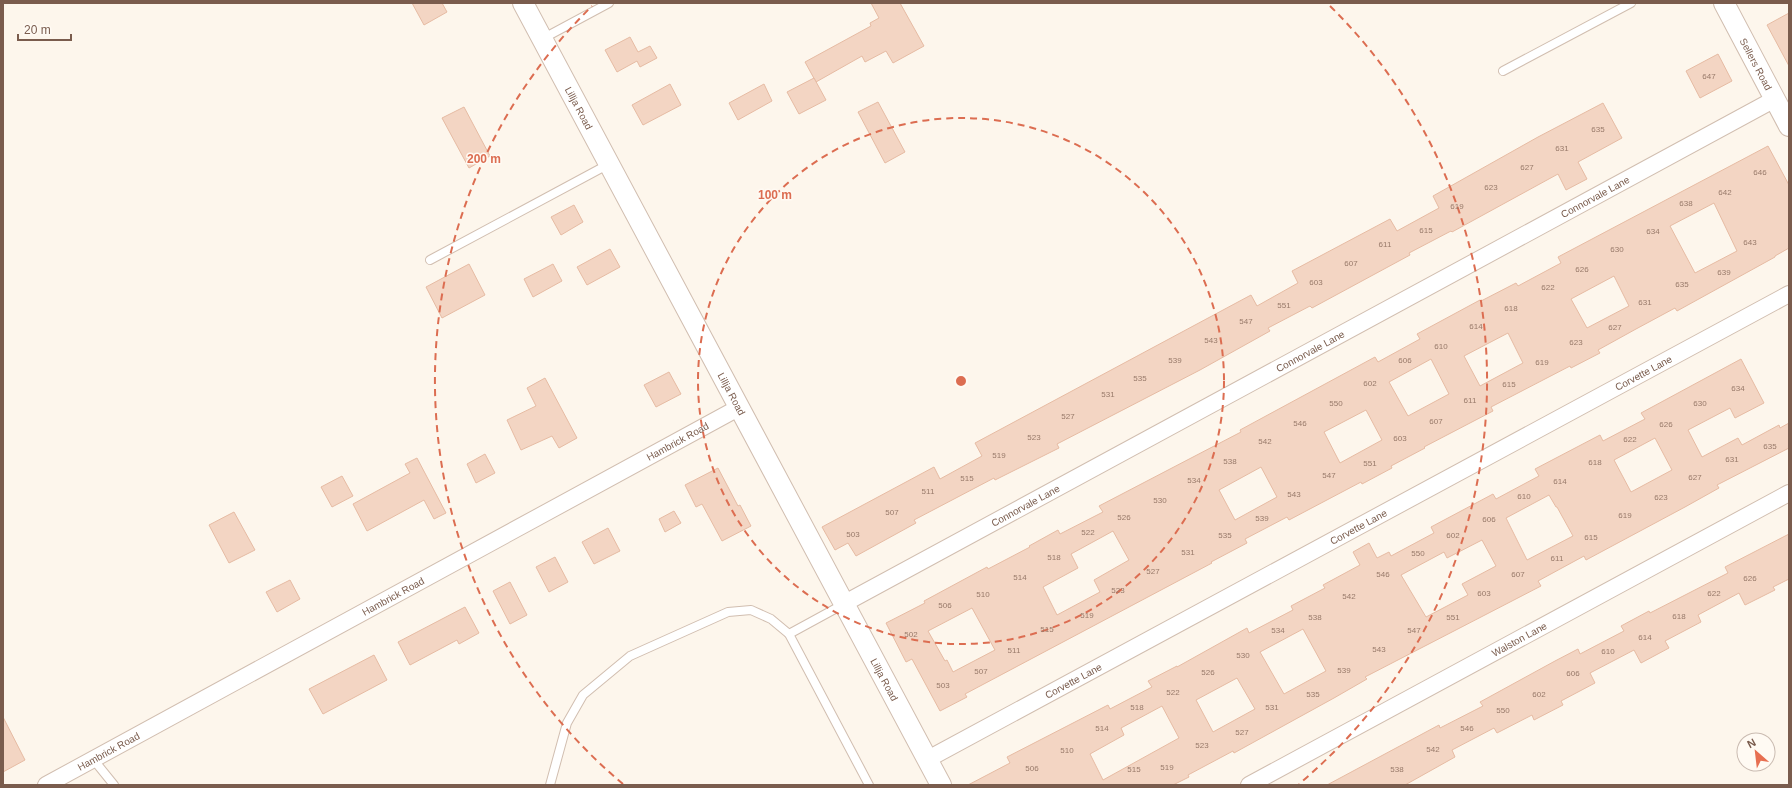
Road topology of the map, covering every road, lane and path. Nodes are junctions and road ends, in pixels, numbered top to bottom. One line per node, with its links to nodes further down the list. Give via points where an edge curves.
1 (523, 3): 5 (street, Lillja Road)
2 (609, 3): 5 (lane)
3 (1631, 3): 6 (lane)
4 (1725, 3): 7 (street, Sellers Road)
5 (542, 39): 9 (street, Lillja Road)
6 (1503, 71)
7 (1775, 99): 8 (street, Sellers Road); 14 (street, Connorvale Lane)
8 (1789, 126)
9 (610, 164): 10 (lane); 12 (street, Lillja Road)
10 (430, 260)
11 (1789, 294): 17 (street, Corvette Lane)
12 (740, 407): 14 (street, Lillja Road); 16 (street, Hambrick Road)
13 (1789, 493): 24 (street, Walston Lane)
14 (845, 603): 15 (lane); 17 (street, Lillja Road)
15 (789, 634): 21 (lane, via 771,618 751,610 728,612 630,656 583,695 567,723); 22 (lane)
16 (94, 759): 18 (street, Hambrick Road); 20 (lane)
17 (928, 760): 23 (street, Lillja Road)
18 (67, 780): 19 (street, Hambrick Road)
19 (46, 785)
20 (114, 785)
21 (550, 785)
22 (869, 785)
23 (941, 785)
24 (1249, 785)

